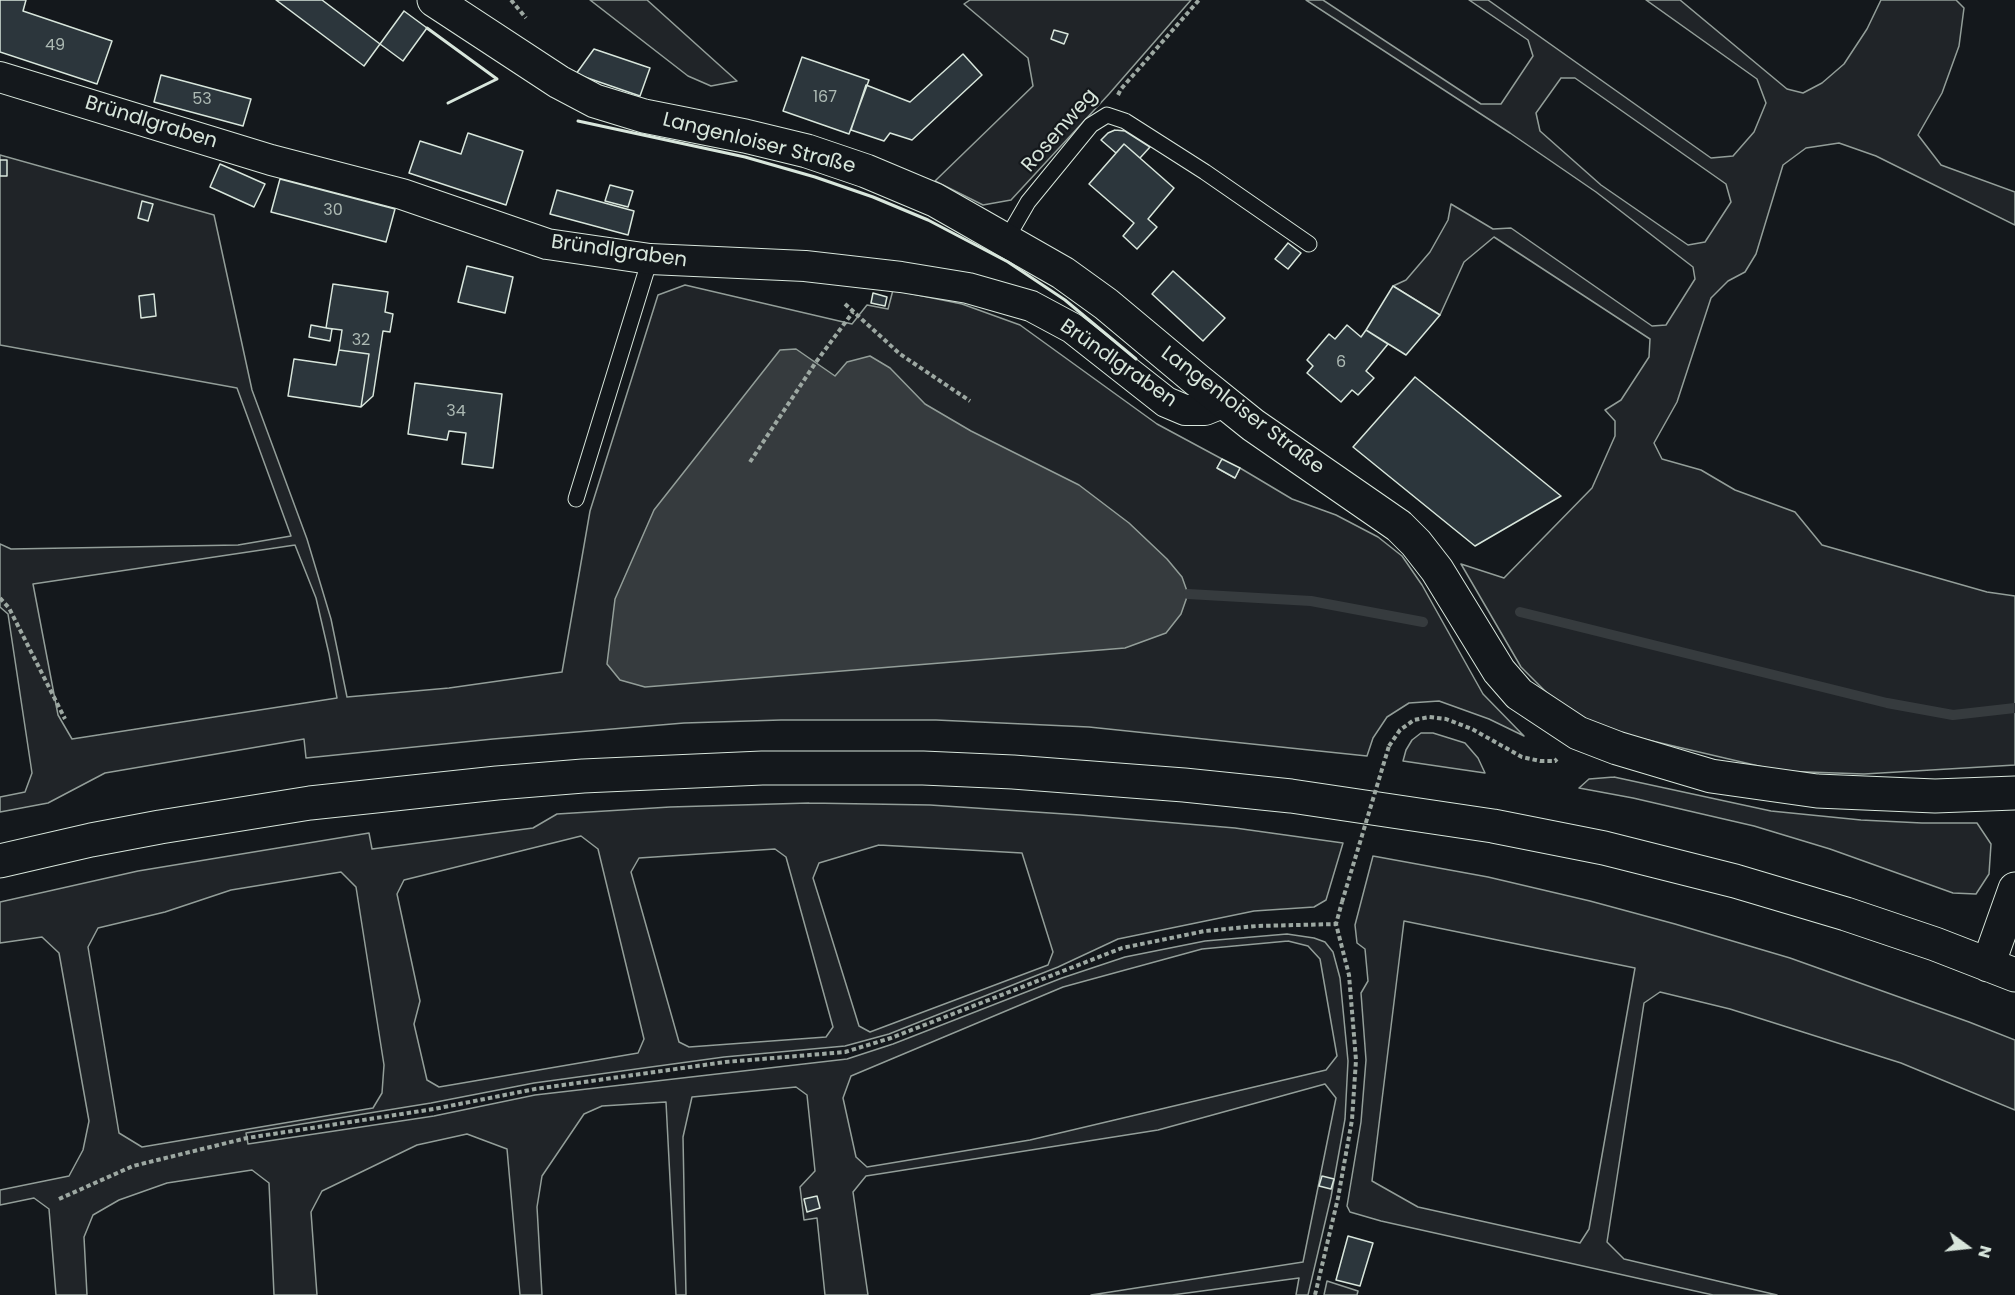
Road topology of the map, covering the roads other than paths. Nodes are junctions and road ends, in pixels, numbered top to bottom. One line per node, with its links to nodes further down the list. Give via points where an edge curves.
1 (434, 0): 3 (main road, Langenloiser Straße, via 559,82 595,101 644,116 807,152 866,171 935,200)
2 (0, 77): 5 (street, Bründlgraben, via 271,160 402,194 547,244)
3 (1006, 240): 4 (lane, Rosenweg, via 1028,201 1091,125 1107,115 1125,121 1204,171); 6 (main road, Langenloiser Straße, via 1106,304)
4 (1309, 244)
5 (650, 259): 6 (street, Bründlgraben, via 805,266 968,288 1031,306 1072,328 1166,402 1185,410 1204,410); 7 (lane)
6 (1225, 402): 8 (main road, Langenloiser Straße, via 1385,515 1416,543 1437,570 1498,671 1519,694 1578,732 1711,776 1817,791)
7 (576, 499)
8 (2015, 794)
9 (0, 861): 11 (main road, via 102,838 288,806 486,784 762,768 1013,771 1291,796 1493,826 1604,848 1846,914)
10 (2015, 890): 11 (main road)
11 (2002, 970)

